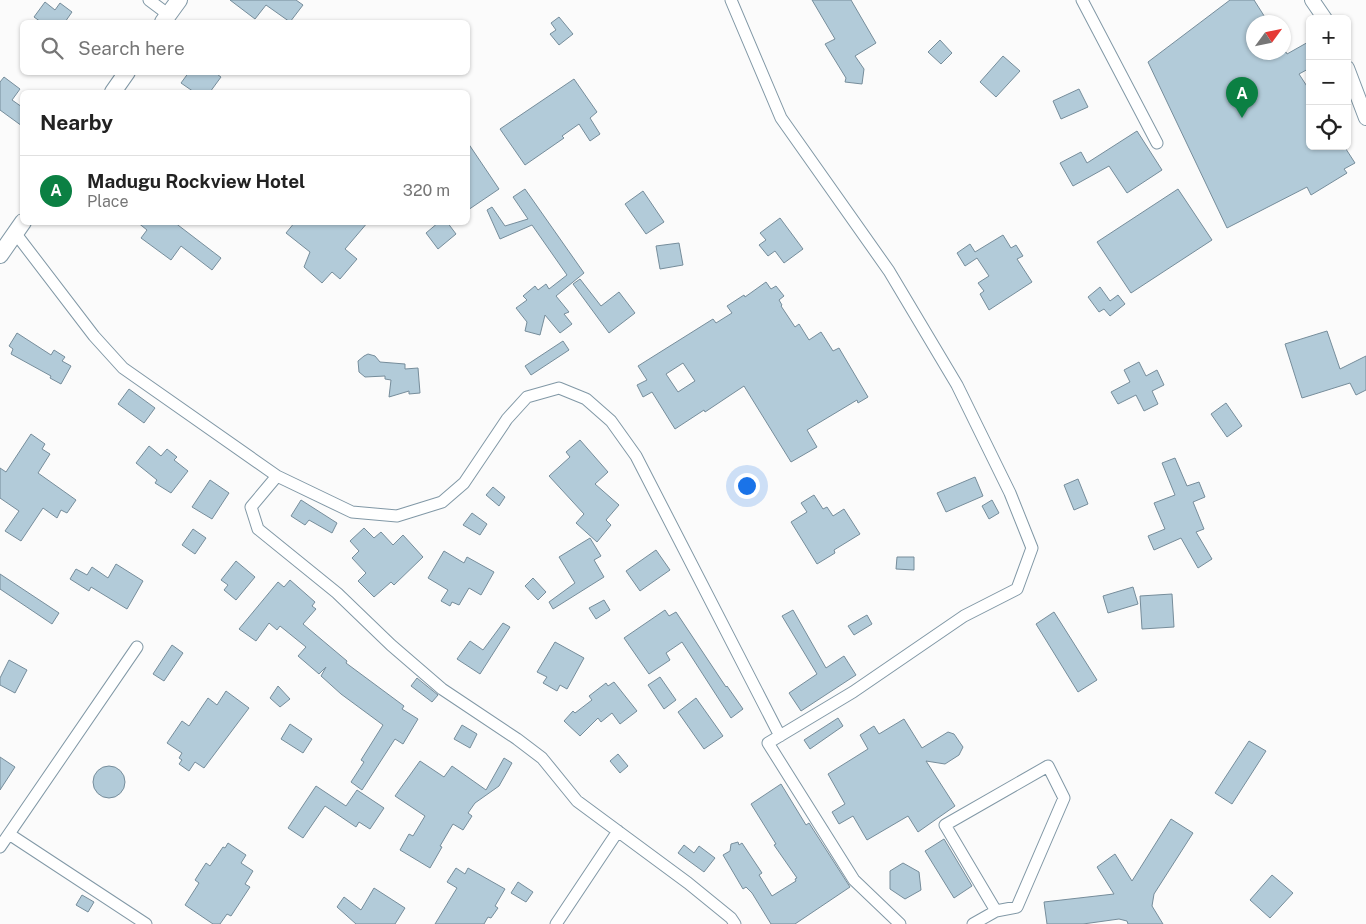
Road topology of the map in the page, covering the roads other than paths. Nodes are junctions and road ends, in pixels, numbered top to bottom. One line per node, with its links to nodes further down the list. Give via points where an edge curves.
1 (149, 0): 7 (street)
2 (179, 0): 7 (main road)
3 (731, 0): 17 (street, via 781,118 889,271 957,385 1010,492 1032,548 1017,589 964,616 853,692)
4 (1082, 0): 12 (street)
5 (1312, 0): 6 (street)
6 (1322, 15)
7 (166, 18)
8 (125, 75): 10 (main road)
9 (1351, 79): 11 (street)
10 (114, 90)
11 (1366, 118)
12 (1157, 143)
13 (20, 228): 14 (main road); 15 (street, via 94,336 123,368)
14 (0, 255)
15 (277, 476): 17 (street, via 352,512 397,516 442,502 464,483 507,419 527,397 559,388 586,399 611,421 636,456); 18 (street, via 251,507 258,529 337,593 442,689 542,758 577,801)
16 (137, 647): 19 (street)
17 (780, 736): 25 (street, via 768,743 854,880)
18 (618, 831): 23 (street); 24 (street)
19 (9, 834): 20 (street); 22 (street)
20 (0, 847)
21 (996, 911): 21 (street, via 945,825 1048,766 1064,798 1017,907); 26 (street)
22 (146, 924)
23 (556, 924)
24 (735, 924)
25 (900, 924)
26 (973, 924)

